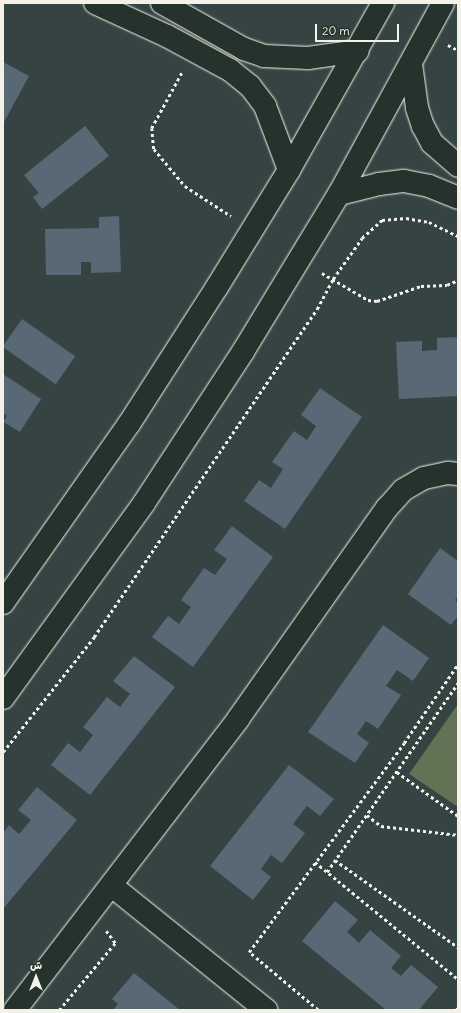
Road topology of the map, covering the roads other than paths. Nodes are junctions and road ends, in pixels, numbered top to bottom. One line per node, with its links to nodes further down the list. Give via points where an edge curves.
1 (95, 3): 8 (street, via 167,36 230,70 250,86 266,106)
2 (383, 3): 5 (street)
3 (443, 3): 6 (street)
4 (171, 6): 5 (street, via 244,49 264,56 308,58)
5 (358, 51): 8 (street)
6 (411, 64): 7 (street, via 417,108 423,126 432,143); 9 (street)
7 (458, 166)
8 (289, 170): 12 (street, via 129,424)
9 (339, 194): 10 (street, via 379,184 404,182 429,186); 13 (street, via 244,350 144,503)
10 (458, 198)
11 (458, 474): 14 (street, via 448,473 424,478 403,490 387,508 238,719)
12 (3, 603)
13 (3, 698)
14 (112, 886): 15 (street); 16 (street)
15 (15, 1010)
16 (266, 1010)

